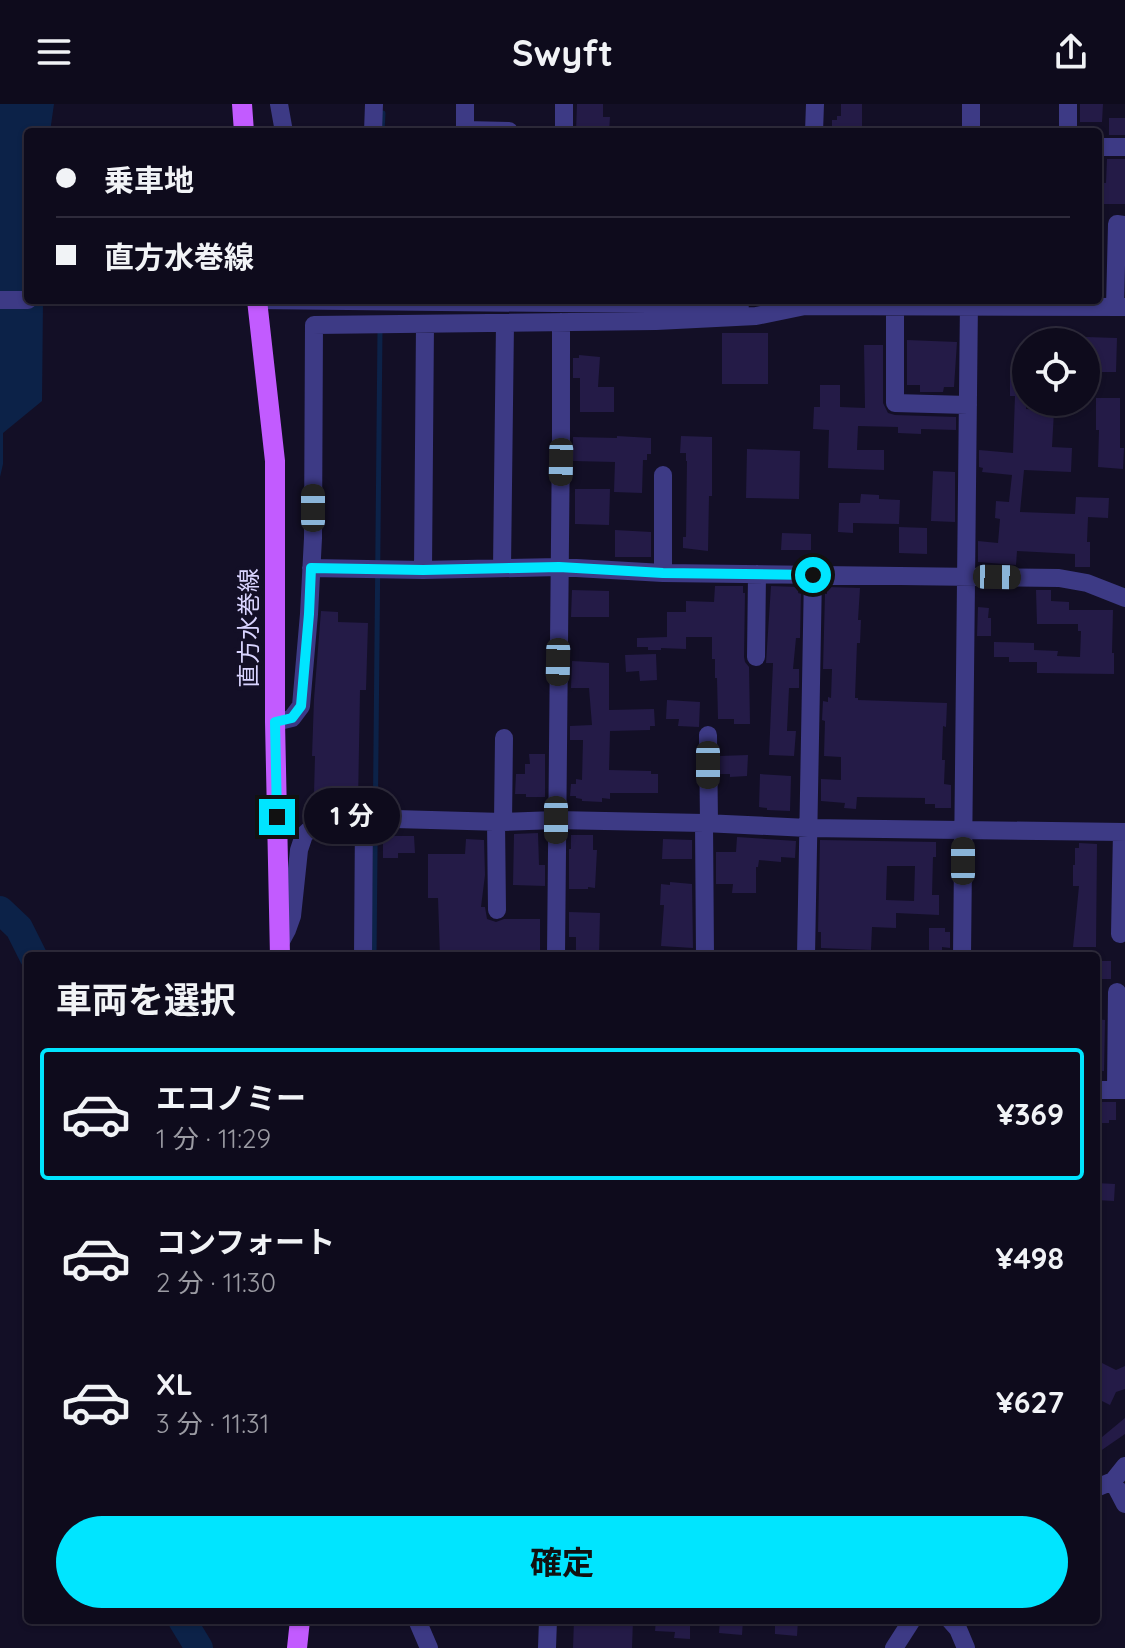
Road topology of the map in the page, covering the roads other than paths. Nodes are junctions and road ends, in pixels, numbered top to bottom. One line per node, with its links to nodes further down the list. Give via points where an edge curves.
1 (242, 104): 9 (main road)
2 (279, 104): 10 (street)
3 (374, 104): 11 (street)
4 (465, 104): 12 (street)
5 (564, 104): 13 (street)
6 (815, 104): 14 (street)
7 (971, 104): 15 (street)
8 (1068, 104): 16 (street)
9 (244, 128)
10 (283, 128)
11 (373, 128)
12 (465, 128)
13 (564, 128)
14 (814, 128)
15 (971, 128)
16 (1068, 128)
17 (1102, 147): 18 (street)
18 (1125, 147)
19 (1125, 225): 30 (street, via 1117,224)
20 (0, 300): 21 (street)
21 (24, 300)
22 (256, 304): 46 (main road, 直方水巻線, via 275,461)
23 (676, 304): 28 (street)
24 (797, 304): 28 (street)
25 (944, 304): 29 (street)
26 (969, 304): 34 (street)
27 (1046, 304): 30 (street)
28 (805, 306): 29 (street); 31 (street, via 756,316)
29 (895, 306): 34 (street, via 895,403)
30 (1120, 307)
31 (555, 322): 32 (street); 36 (street)
32 (505, 323): 33 (street); 38 (street)
33 (425, 324): 37 (street, via 314,325); 39 (street)
34 (968, 405): 43 (street)
35 (663, 475): 40 (street)
36 (553, 567): 38 (street); 40 (street); 50 (street)
37 (311, 568): 39 (street); 46 (street, via 301,706 292,718)
38 (502, 568): 39 (street)
39 (423, 570)
40 (663, 573): 41 (street)
41 (757, 574): 42 (street); 45 (street)
42 (813, 575): 43 (street); 53 (street)
43 (966, 577): 44 (street, via 1059,578); 54 (street)
44 (1125, 598)
45 (756, 657)
46 (275, 722): 58 (main road, 直方水巻線)
47 (708, 735): 52 (street)
48 (504, 738): 51 (street)
49 (371, 818): 51 (street); 58 (street, via 323,817 304,835 292,916); 59 (street)
50 (551, 820): 51 (street); 52 (street); 60 (street)
51 (500, 822): 56 (street)
52 (706, 823): 53 (street); 61 (street)
53 (808, 828): 54 (street); 62 (street)
54 (963, 830): 55 (street); 63 (street)
55 (1123, 832): 57 (street)
56 (497, 910)
57 (1120, 934)
58 (280, 950)
59 (363, 952)
60 (556, 952)
61 (705, 952)
62 (806, 952)
63 (962, 952)
64 (1117, 992): 65 (street)
65 (1120, 1090)
66 (1125, 1466): 67 (street)
67 (1115, 1491)
68 (300, 1624): 73 (main road)
69 (419, 1624): 74 (street)
70 (548, 1624): 75 (street)
71 (909, 1624): 76 (street)
72 (954, 1624): 77 (street)
73 (297, 1648)
74 (429, 1648)
75 (547, 1648)
76 (894, 1648)
77 (966, 1648)

